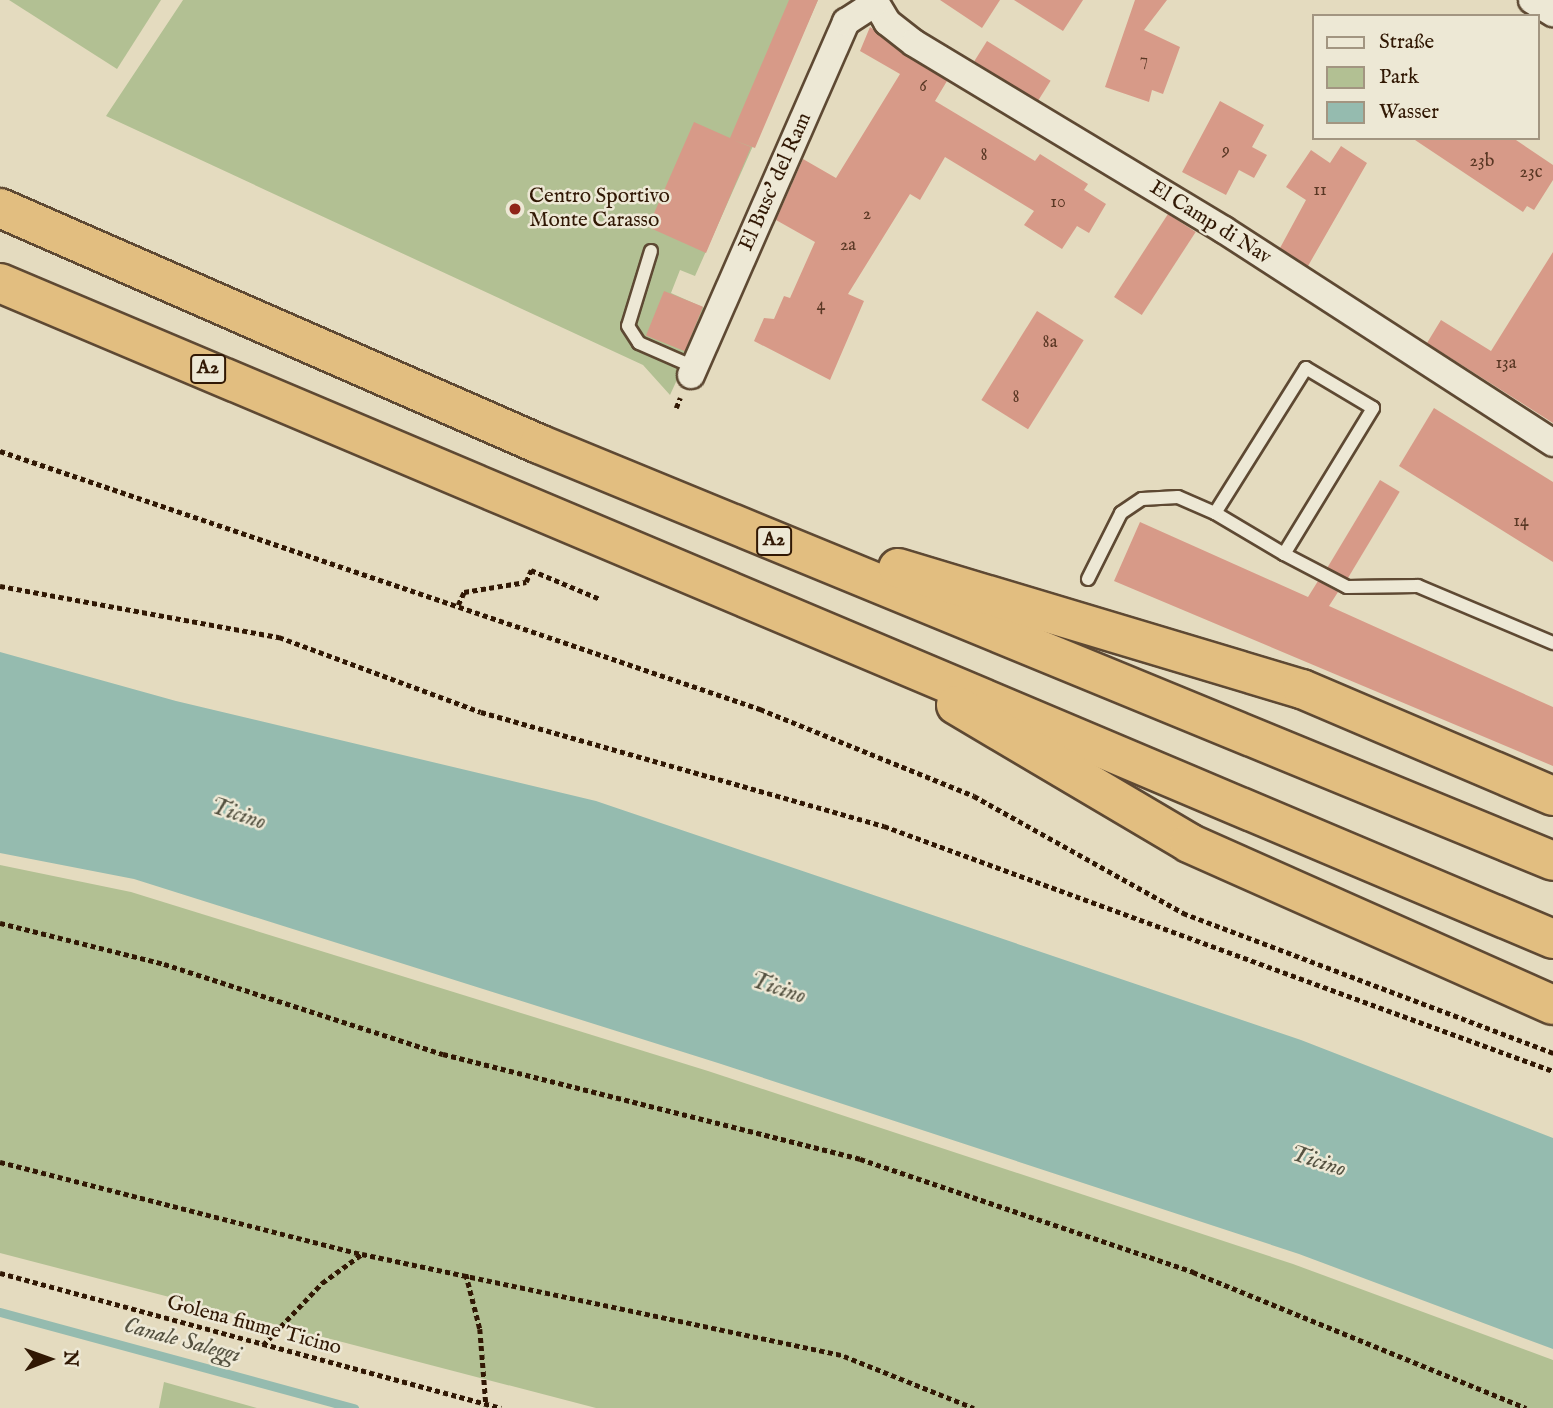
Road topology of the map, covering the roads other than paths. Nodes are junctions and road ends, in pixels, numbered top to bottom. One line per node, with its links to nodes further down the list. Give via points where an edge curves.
1 (1532, 0): 3 (street)
2 (881, 2): 7 (street, El Busc' del Ram, via 846,22); 8 (street, El Camp di Nav, via 914,43 1224,230)
3 (1553, 13)
4 (0, 208): 9 (highway, A2)
5 (651, 251): 7 (lane, via 628,326 639,343)
6 (0, 283): 13 (highway, A2)
7 (693, 371)
8 (1553, 443)
9 (703, 511): 15 (highway, via 1302,689); 16 (highway, A2)
10 (1214, 513): 11 (lane); 11 (lane, via 1306,368 1373,408); 12 (lane, via 1178,497 1142,499 1121,513)
11 (1284, 554): 14 (lane, via 1347,587 1418,586)
12 (1088, 579)
13 (822, 626): 17 (highway, A2); 18 (highway, via 1189,843)
14 (1553, 643)
15 (1547, 794)
16 (1553, 861)
17 (1553, 939)
18 (1553, 1006)

